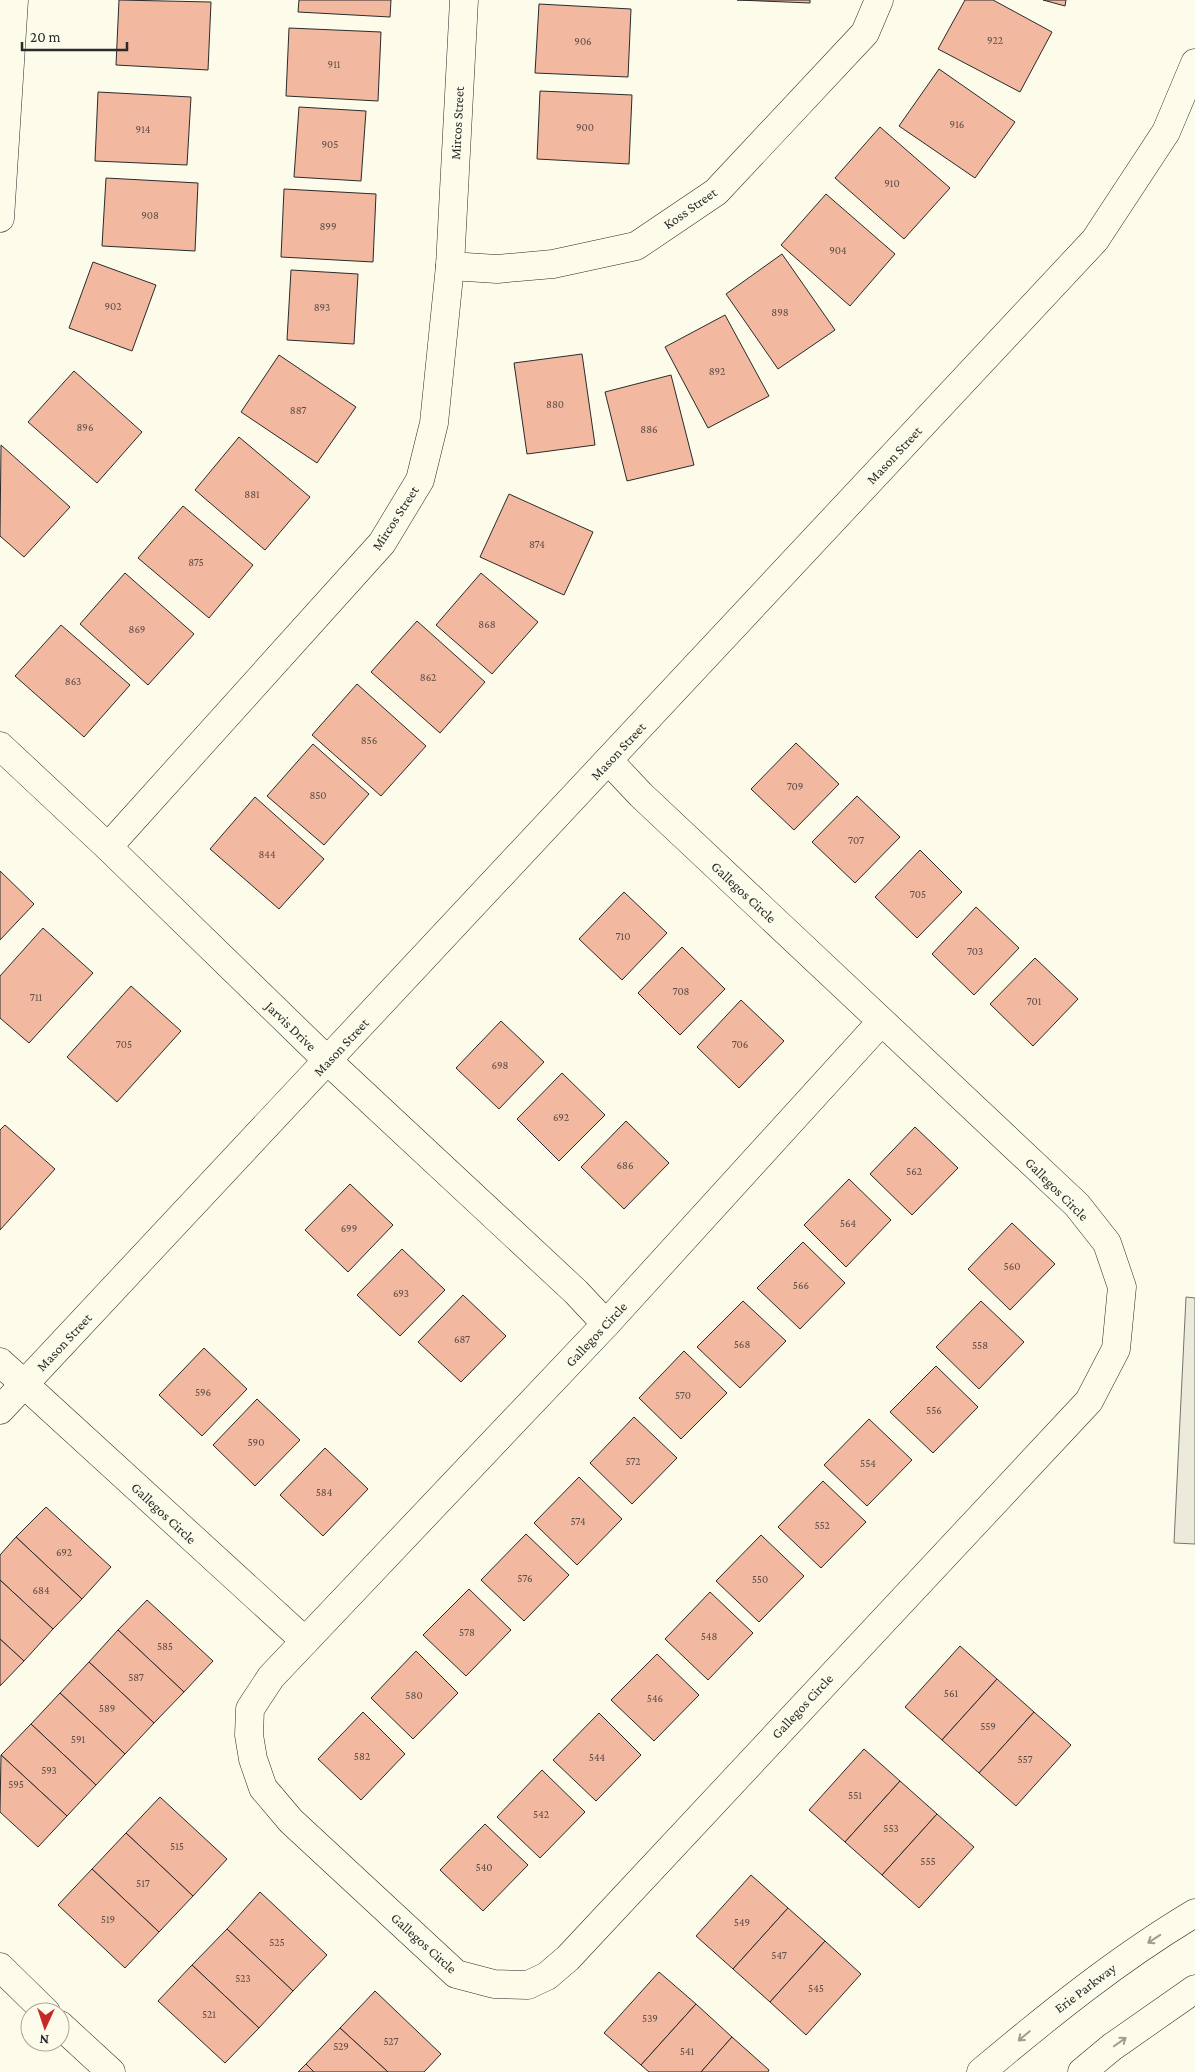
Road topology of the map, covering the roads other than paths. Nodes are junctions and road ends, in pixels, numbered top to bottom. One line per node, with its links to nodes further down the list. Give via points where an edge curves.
1 (14, 0): 5 (street)
2 (464, 0): 6 (street, Mircos Street)
3 (878, 0): 6 (street, Koss Street, via 865,33 716,192 636,246 553,264 497,269)
4 (1195, 63): 8 (street, Mason Street, via 1166,132 1095,240)
5 (0, 218)
6 (450, 266): 9 (street, Mircos Street, via 434,423 420,480 382,543)
7 (0, 746): 9 (street, Jarvis Drive)
8 (609, 761): 10 (street, Gallegos Circle); 11 (street, Mason Street)
9 (108, 847): 11 (street, Jarvis Drive)
10 (881, 1022): 12 (street, Gallegos Circle); 16 (street, Gallegos Circle, via 1077,1205 1107,1243 1122,1287 1116,1349 1089,1401 568,1958 547,1976 528,1985 514,1986 456,1974 291,1821 263,1788 253,1760 250,1710 271,1677)
11 (328, 1061): 12 (street, Jarvis Drive, via 576,1292); 14 (street, Mason Street)
12 (606, 1324): 16 (street, Gallegos Circle)
13 (0, 1362): 14 (street, Gallegos Circle)
14 (24, 1384): 15 (street, Mason Street); 16 (street, Gallegos Circle)
15 (0, 1410)
16 (305, 1641)
17 (1195, 1913): 23 (street, Erie Parkway, one-way to 23, via 1122,1960 1055,2010)
18 (0, 1967): 20 (street)
19 (1195, 1989): 24 (street, one-way to 19)
20 (36, 2002)
21 (70, 2034): 22 (street)
22 (111, 2072)
23 (981, 2072)
24 (1082, 2072)

